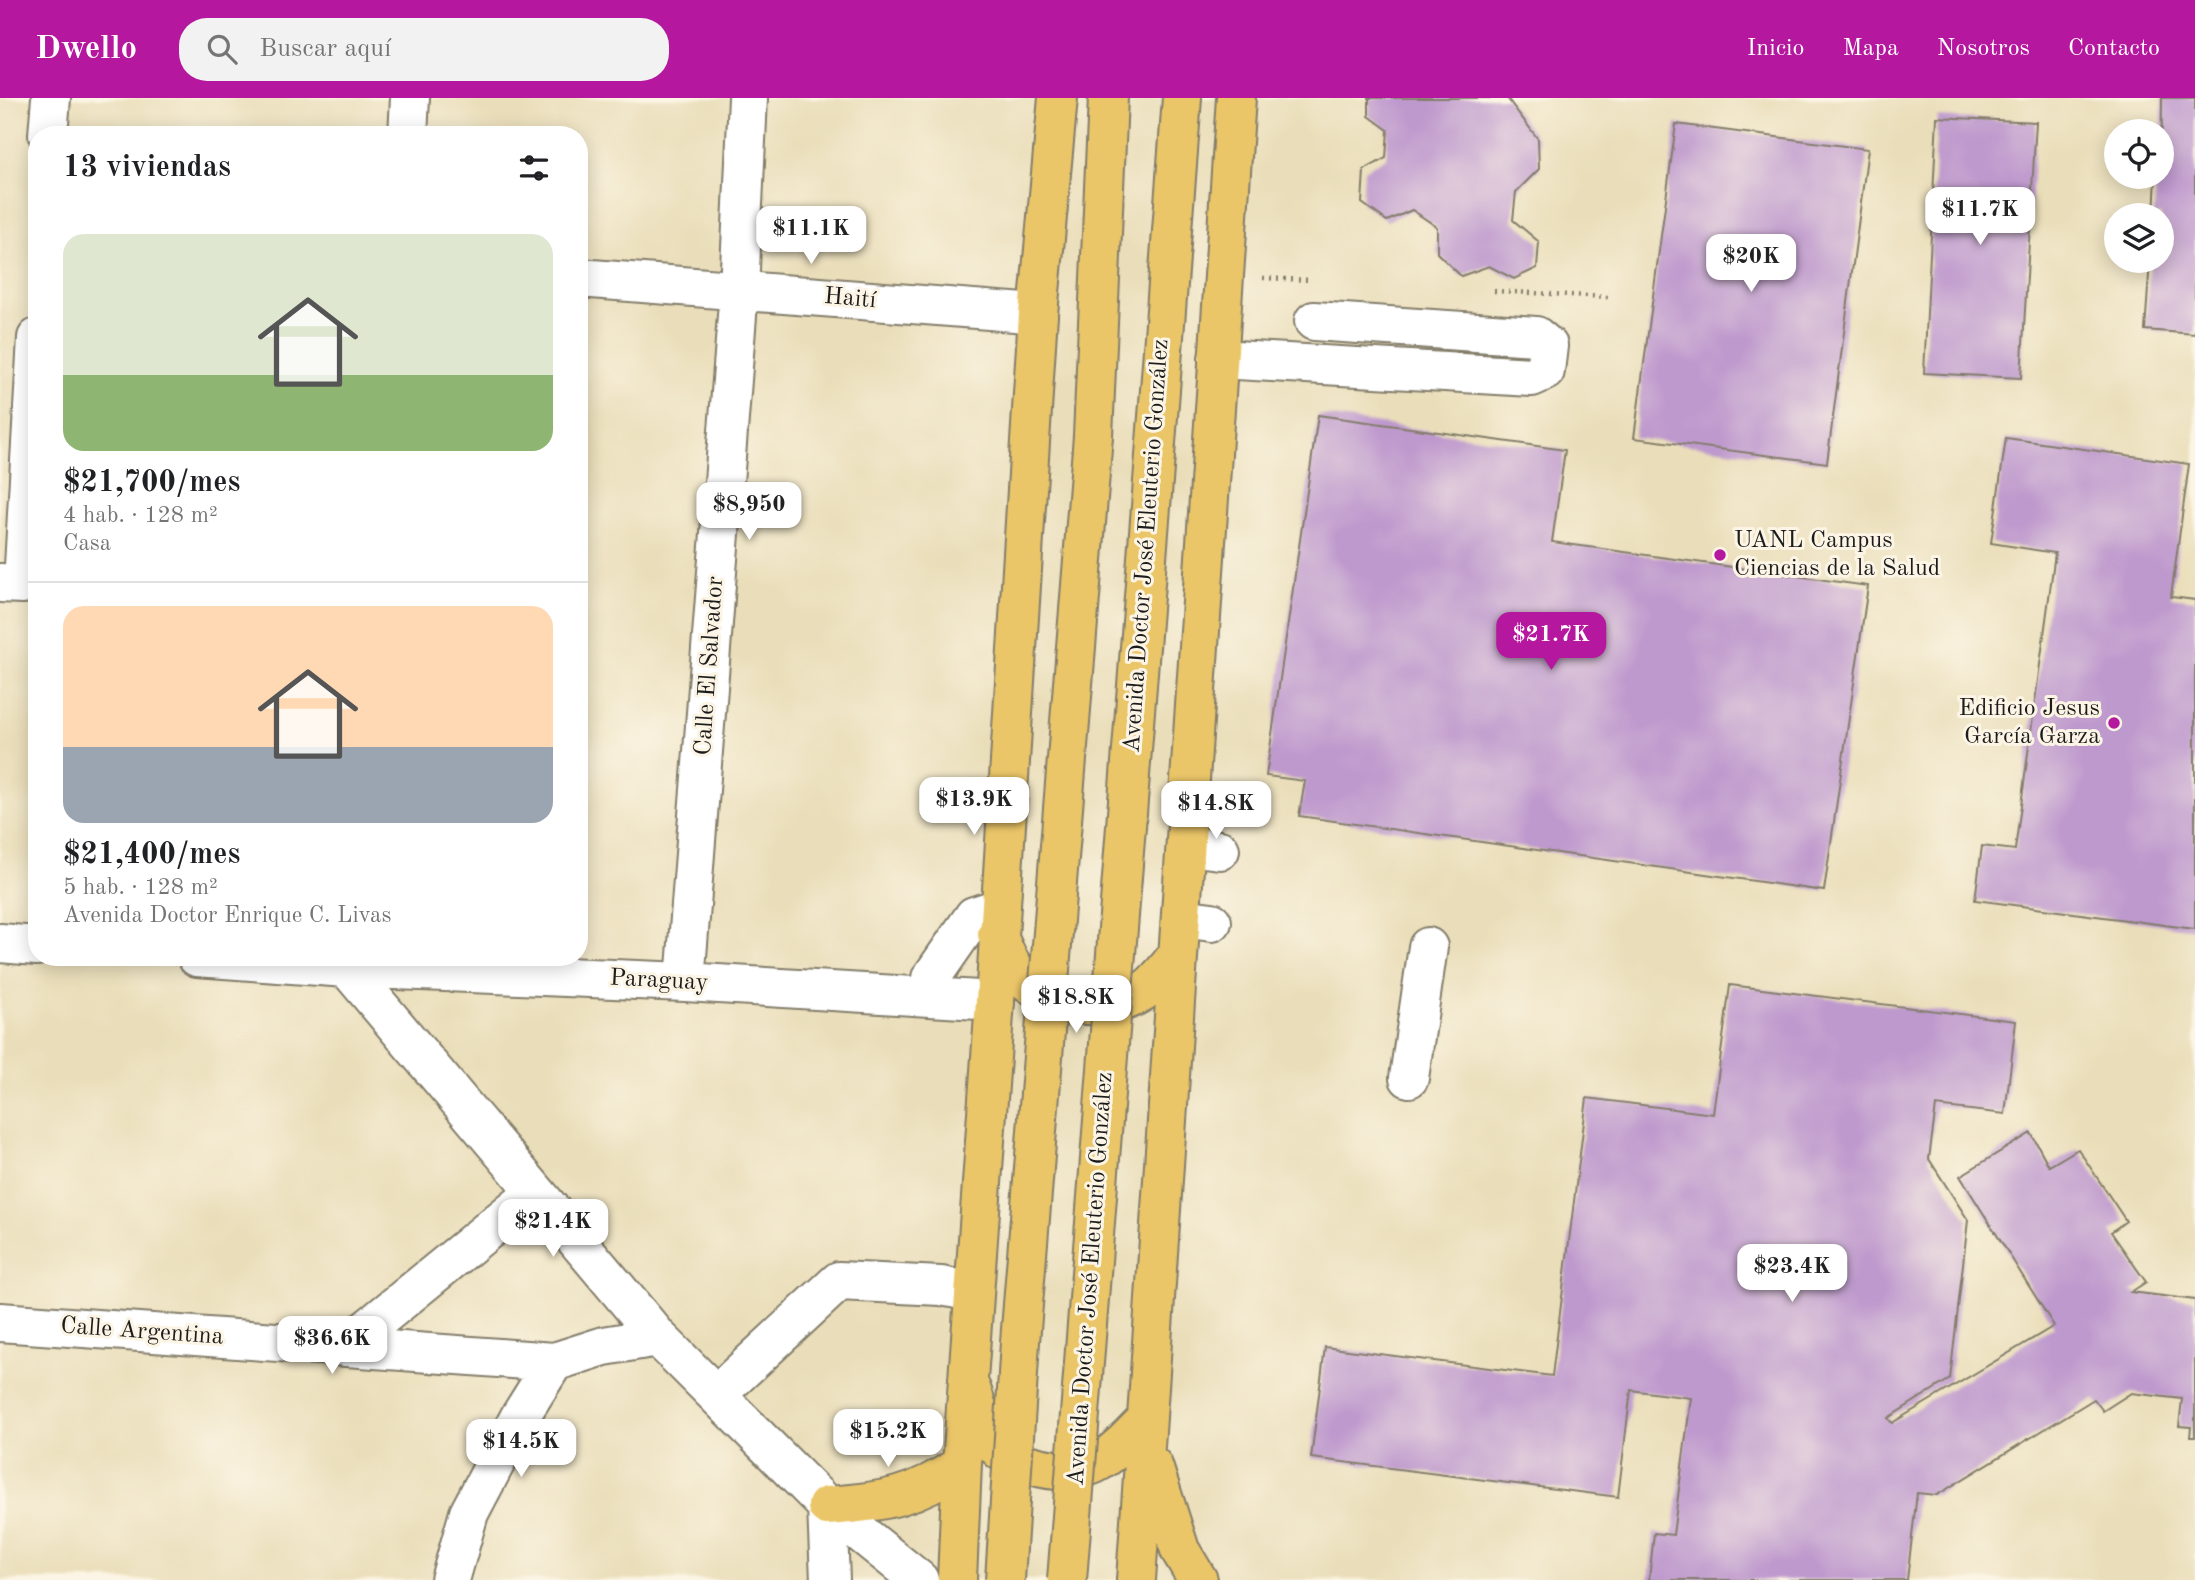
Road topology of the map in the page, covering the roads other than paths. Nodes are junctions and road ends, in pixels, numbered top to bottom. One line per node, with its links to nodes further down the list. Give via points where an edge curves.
1 (51, 98): 8 (street)
2 (410, 98): 9 (street)
3 (748, 98): 11 (street, Calle El Salvador)
4 (1058, 98): 12 (main road)
5 (1108, 98): 44 (main road, bridge, via 1093,436)
6 (1182, 98): 45 (main road, Avenida Doctor José Eleuterio González, bridge)
7 (1236, 98): 14 (main road)
8 (49, 126)
9 (408, 126)
10 (588, 279): 11 (street, Haití)
11 (739, 290): 12 (street, Haití); 24 (street, Calle El Salvador)
12 (1038, 314): 17 (main road)
13 (1314, 321): 14 (street, via 1536,336 1548,346 1545,371 1532,377)
14 (1218, 359): 21 (main road, via 1203,848 1197,920)
15 (28, 438): 16 (street)
16 (15, 582)
17 (998, 921): 21 (main road, via 1013,968 1041,993 1076,1005 1113,1004 1147,988); 25 (street, via 974,916 931,978); 26 (main road)
18 (0, 943): 19 (street)
19 (28, 945)
20 (1428, 947): 27 (street)
21 (1178, 955): 36 (main road)
22 (346, 966): 28 (street)
23 (397, 966): 24 (street, Paraguay)
24 (685, 982): 25 (street, Paraguay)
25 (930, 997): 26 (street, Paraguay)
26 (995, 1001): 29 (main road)
27 (1409, 1078)
28 (535, 1192): 31 (street); 32 (street)
29 (974, 1292): 34 (main road); 35 (street, via 839,1281)
30 (0, 1322): 32 (street, Calle Argentina)
31 (658, 1337): 33 (street, Calle Argentina, via 604,1346); 35 (street)
32 (345, 1347): 33 (street, Calle Argentina)
33 (554, 1362): 39 (street, via 469,1513)
34 (968, 1381): 36 (main road, via 988,1436 1009,1460 1046,1470 1079,1471); 37 (main road)
35 (716, 1395): 38 (street)
36 (1146, 1430): 46 (main road); 47 (main road, via 1180,1550)
37 (962, 1464): 38 (main road, via 934,1484 901,1496); 43 (main road)
38 (827, 1506): 40 (street); 41 (street); 42 (street)
39 (450, 1580)
40 (830, 1580)
41 (877, 1580)
42 (919, 1580)
43 (957, 1580)
44 (1004, 1580)
45 (1067, 1580)
46 (1136, 1580)
47 (1198, 1580)

